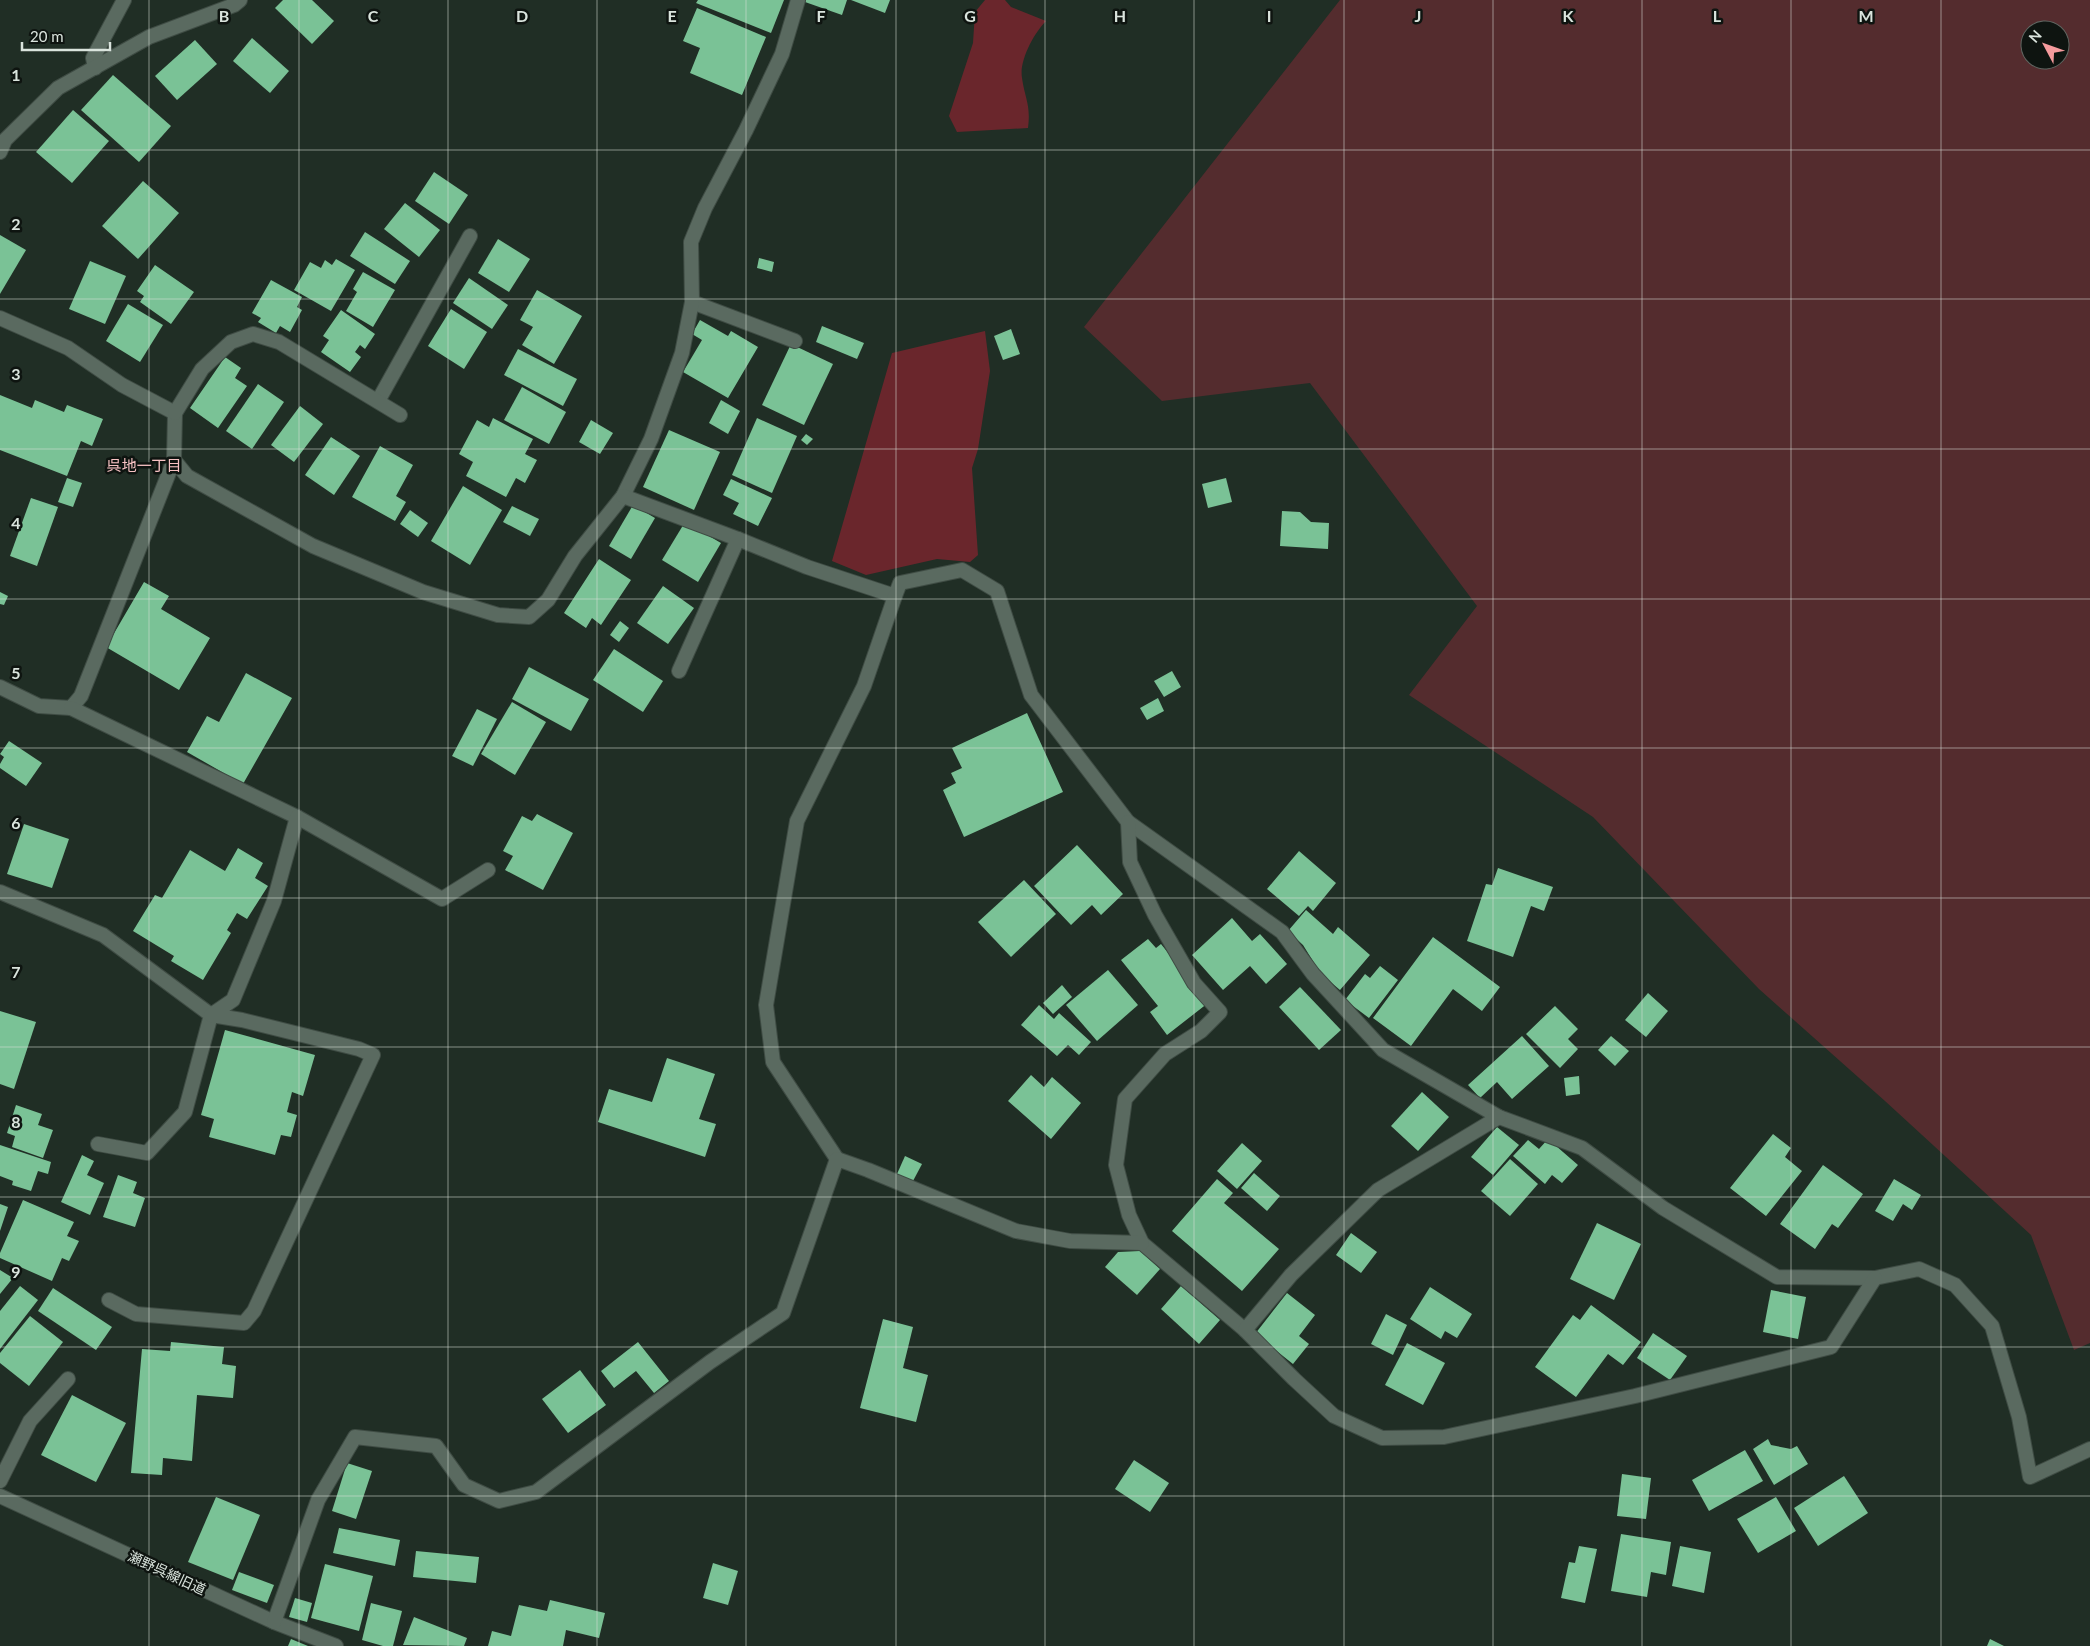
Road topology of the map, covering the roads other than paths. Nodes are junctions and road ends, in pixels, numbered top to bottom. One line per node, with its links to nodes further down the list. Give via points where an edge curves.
1 (124, 0): 4 (street, via 93,58)
2 (798, 0): 7 (street, via 782,54 691,242)
3 (234, 2): 4 (street, via 148,37)
4 (95, 68): 5 (street, via 58,88)
5 (2, 143)
6 (470, 236): 10 (street)
7 (692, 302): 9 (street); 14 (street, via 682,353 651,439)
8 (0, 318): 11 (street, via 68,348 122,385)
9 (795, 341)
10 (378, 401): 11 (street, via 279,342 253,334 231,342 202,369); 12 (street)
11 (175, 413): 13 (street)
12 (400, 415)
13 (174, 460): 14 (street, via 187,476 313,546 423,592 498,615 529,617 548,600 575,556); 19 (street, via 81,696)
14 (623, 496): 15 (street)
15 (738, 539): 16 (street, via 807,567); 17 (street)
16 (895, 596): 21 (street, via 900,583 962,570 997,592 1031,695); 27 (street, via 864,686 797,821 766,1005 773,1062)
17 (679, 671)
18 (0, 687): 19 (street, via 39,706)
19 (71, 708): 20 (street)
20 (297, 817): 22 (street, via 442,900); 24 (street, via 274,901 233,1000)
21 (1128, 822): 25 (street, via 1282,932 1312,974 1384,1050); 28 (street, via 1130,862 1155,915 1194,983 1220,1012 1201,1031 1165,1054 1125,1099 1116,1165 1129,1215)
22 (488, 870)
23 (0, 892): 24 (street, via 103,935)
24 (211, 1015): 26 (street, via 185,1112 147,1153); 30 (street, via 251,1022 373,1055 254,1311 244,1323 136,1314)
25 (1499, 1116): 29 (street, via 1582,1148 1663,1208 1776,1277); 31 (street, via 1378,1190 1291,1275)
26 (98, 1144)
27 (836, 1159): 28 (street, via 1016,1231 1070,1241); 36 (street, via 783,1312 710,1362 536,1492 500,1501 464,1484 436,1446 355,1437 318,1500)
28 (1142, 1243): 31 (street)
29 (1875, 1278): 31 (street, via 1832,1347 1635,1396 1444,1437 1382,1438 1334,1416); 33 (street, via 1920,1269 1955,1285 1992,1326 2019,1417 2030,1477)
30 (109, 1300)
31 (1245, 1330)
32 (68, 1379): 34 (street, via 30,1421)
33 (2090, 1449)
34 (0, 1481)
35 (0, 1496): 36 (street, 瀬野呉線旧道)
36 (274, 1622): 37 (street, 瀬野呉線旧道)
37 (336, 1646)

